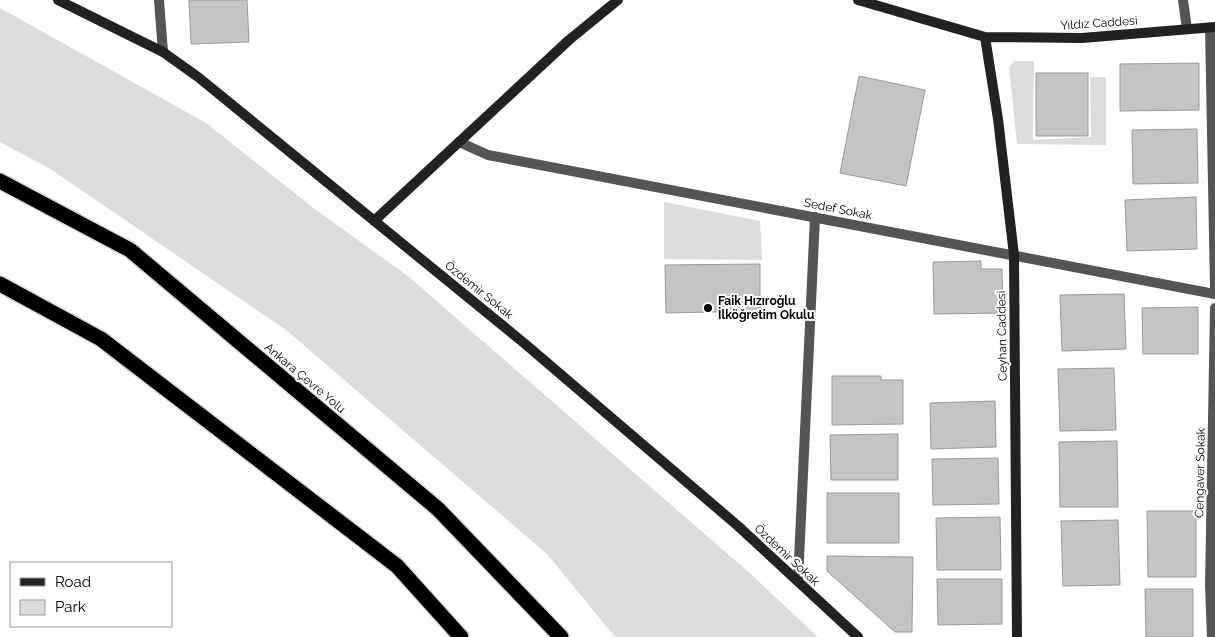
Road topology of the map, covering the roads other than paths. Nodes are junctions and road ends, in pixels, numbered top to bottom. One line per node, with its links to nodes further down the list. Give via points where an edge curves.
1 (58, 0): 9 (street, Özdemir Sokak)
2 (158, 0): 9 (street)
3 (618, 0): 10 (street, via 569,40)
4 (858, 0): 8 (street, Yıldız Caddesi)
5 (1183, 0): 7 (street)
6 (1212, 27): 7 (street, Yıldız Caddesi); 16 (street)
7 (1187, 29): 8 (street, Yıldız Caddesi, via 1082,38)
8 (985, 37): 14 (street, Ceyhan Caddesi)
9 (163, 52): 13 (street, Özdemir Sokak)
10 (459, 142): 12 (street, Sedef Sokak, via 488,155); 13 (street)
11 (0, 181): 21 (highway, Ankara Çevre Yolu, via 130,250 438,509)
12 (815, 217): 14 (street, Sedef Sokak); 19 (street)
13 (374, 221): 19 (street, Özdemir Sokak, via 524,343)
14 (1014, 255): 17 (street, Sedef Sokak); 23 (street, Ceyhan Caddesi)
15 (0, 284): 20 (highway, via 101,339 397,566)
16 (1215, 288)
17 (1215, 294)
18 (1215, 308): 24 (street, Cengaver Sokak)
19 (798, 581): 22 (street, Özdemir Sokak)
20 (461, 637)
21 (561, 637)
22 (858, 637)
23 (1017, 637)
24 (1212, 637)

